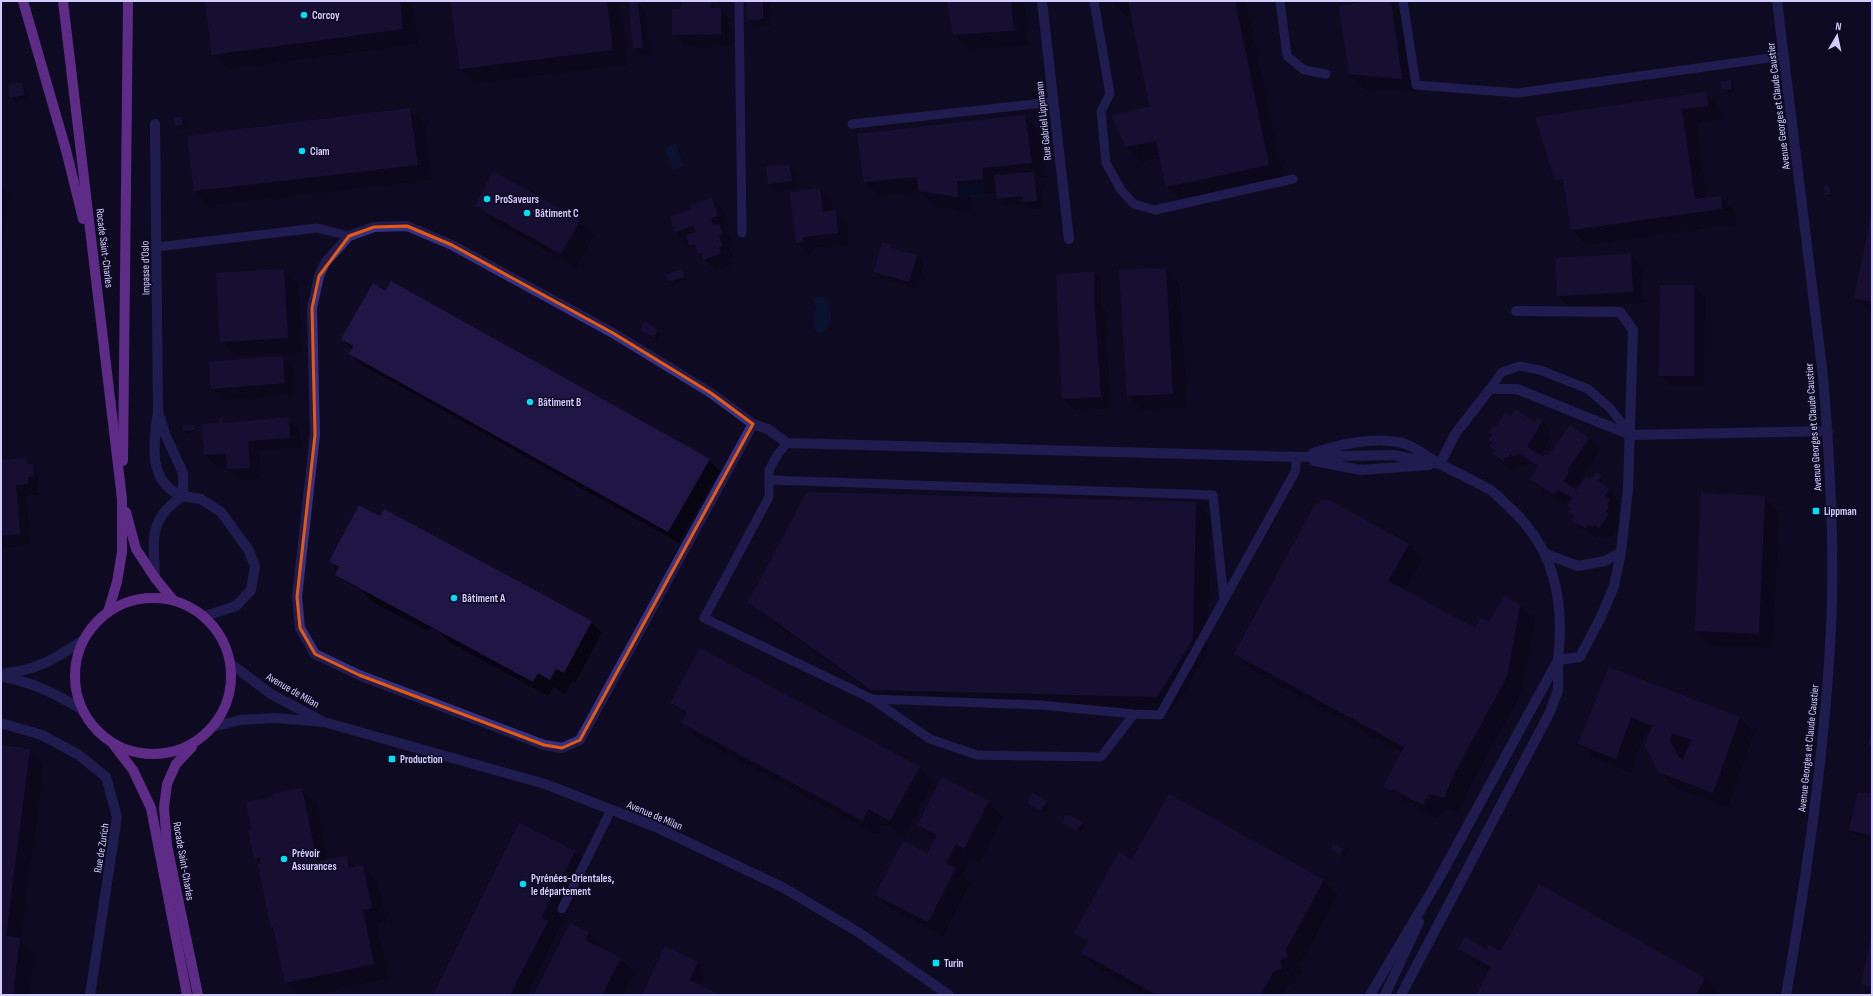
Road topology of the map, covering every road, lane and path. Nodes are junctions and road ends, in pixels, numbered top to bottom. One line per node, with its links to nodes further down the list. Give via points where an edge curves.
1 (23, 1): 20 (main road, via 66,150)
2 (63, 1): 20 (main road, Rocade Saint-Charles)
3 (128, 1): 32 (main road)
4 (739, 1): 16 (lane)
5 (1042, 1): 12 (street, Rue Gabriel Lippmann)
6 (1094, 1): 15 (lane, via 1110,94 1101,111 1106,163 1121,190 1134,204 1155,210)
7 (1280, 1): 11 (lane, via 1287,56 1304,70)
8 (1403, 1): 10 (lane, via 1416,86 1518,93)
9 (1777, 1): 10 (street, Avenue Georges et Claude Caustier)
10 (1784, 56): 25 (street, Avenue Georges et Claude Caustier)
11 (1326, 74)
12 (1053, 102): 14 (lane); 18 (street, Rue Gabriel Lippmann)
13 (155, 124): 19 (street, Impasse d'Oslo)
14 (852, 124)
15 (1294, 179)
16 (742, 233)
17 (349, 236): 19 (lane, via 317,228); 24 (street, via 374,227 407,226 452,244 613,333 711,392); 24 (street, via 325,263 319,276 312,308 315,435 297,597 300,628 315,654 359,675 544,745 562,748 580,740)
18 (1069, 239)
19 (157, 247): 23 (street, Impasse d'Oslo)
20 (94, 263): 32 (main road, Rocade Saint-Charles)
21 (1516, 311): 26 (street, via 1620,312 1633,330)
22 (1490, 389): 26 (street, via 1516,389); 26 (lane, via 1502,372 1520,366 1540,370 1588,389 1610,408); 29 (street, via 1455,434)
23 (158, 411): 31 (street, via 165,434 183,473); 31 (street, via 153,445 155,463 160,477 173,492)
24 (753, 424): 27 (street, via 768,430)
25 (1828, 431): 26 (street); 62 (street, Avenue Georges et Claude Caustier, via 1832,561 1826,700 1812,821)
26 (1631, 435): 33 (street)
27 (787, 443): 28 (street); 30 (lane, via 769,470)
28 (1296, 457): 29 (street, via 1393,455); 29 (street, via 1361,470); 29 (street, via 1353,442 1391,440 1417,448); 37 (lane, via 1295,472)
29 (1440, 464): 34 (street, via 1490,490 1523,519)
30 (769, 480): 37 (lane, via 1213,495); 44 (lane, via 769,497 704,618)
31 (183, 496): 35 (street, via 170,504 157,521 154,536); 39 (street, via 201,499 221,512 248,549 255,566 252,590 236,606)
32 (122, 499): 35 (main road, Rocade Saint-Charles, via 136,549); 38 (main road, Rocade Saint-Charles, via 122,552)
33 (1621, 552): 34 (street, via 1605,561 1578,566); 41 (street, via 1614,586 1580,657)
34 (1546, 554): 41 (street, via 1558,600 1561,631)
35 (154, 578): 36 (main road, Rocade Saint-Charles)
36 (173, 600): 38 (main road, via 150,597 128,601); 39 (main road, via 190,606)
37 (1224, 600): 46 (lane, via 1160,715)
38 (108, 612): 40 (main road, via 93,625)
39 (205, 616): 42 (main road, via 223,641)
40 (82, 641): 43 (street, via 48,663 24,672); 45 (main road, via 75,663 75,686)
41 (1558, 660): 53 (street); 61 (street, via 1558,690 1550,712)
42 (231, 664): 47 (street, Avenue de Milan, via 271,694); 49 (main road, via 231,687 225,708)
43 (1, 675): 45 (street, via 48,690)
44 (872, 699): 46 (lane, via 1041,705); 46 (lane, via 930,739 977,755 1101,757)
45 (81, 709): 51 (main road, via 94,729)
46 (1134, 714)
47 (324, 722): 49 (street, Avenue de Milan, via 274,718 240,720); 52 (street, Avenue de Milan, via 545,784)
48 (1, 723): 55 (street, Rue de Zurich, via 42,736 79,755 106,777 110,788 118,817)
49 (213, 727): 50 (main road)
50 (199, 740): 51 (main road, via 179,751 157,755 134,753); 57 (main road, Rocade Saint-Charles, via 176,764 167,784 164,808 166,845)
51 (113, 744): 56 (main road, Rocade Saint-Charles, via 133,770 151,808)
52 (611, 810): 54 (lane); 58 (street, Avenue de Milan, via 656,827 784,888 858,932)
53 (1437, 882): 59 (street); 60 (street)
54 (562, 909)
55 (90, 995)
56 (187, 995)
57 (198, 995)
58 (949, 995)
59 (1370, 995)
60 (1385, 995)
61 (1401, 995)
62 (1786, 995)

